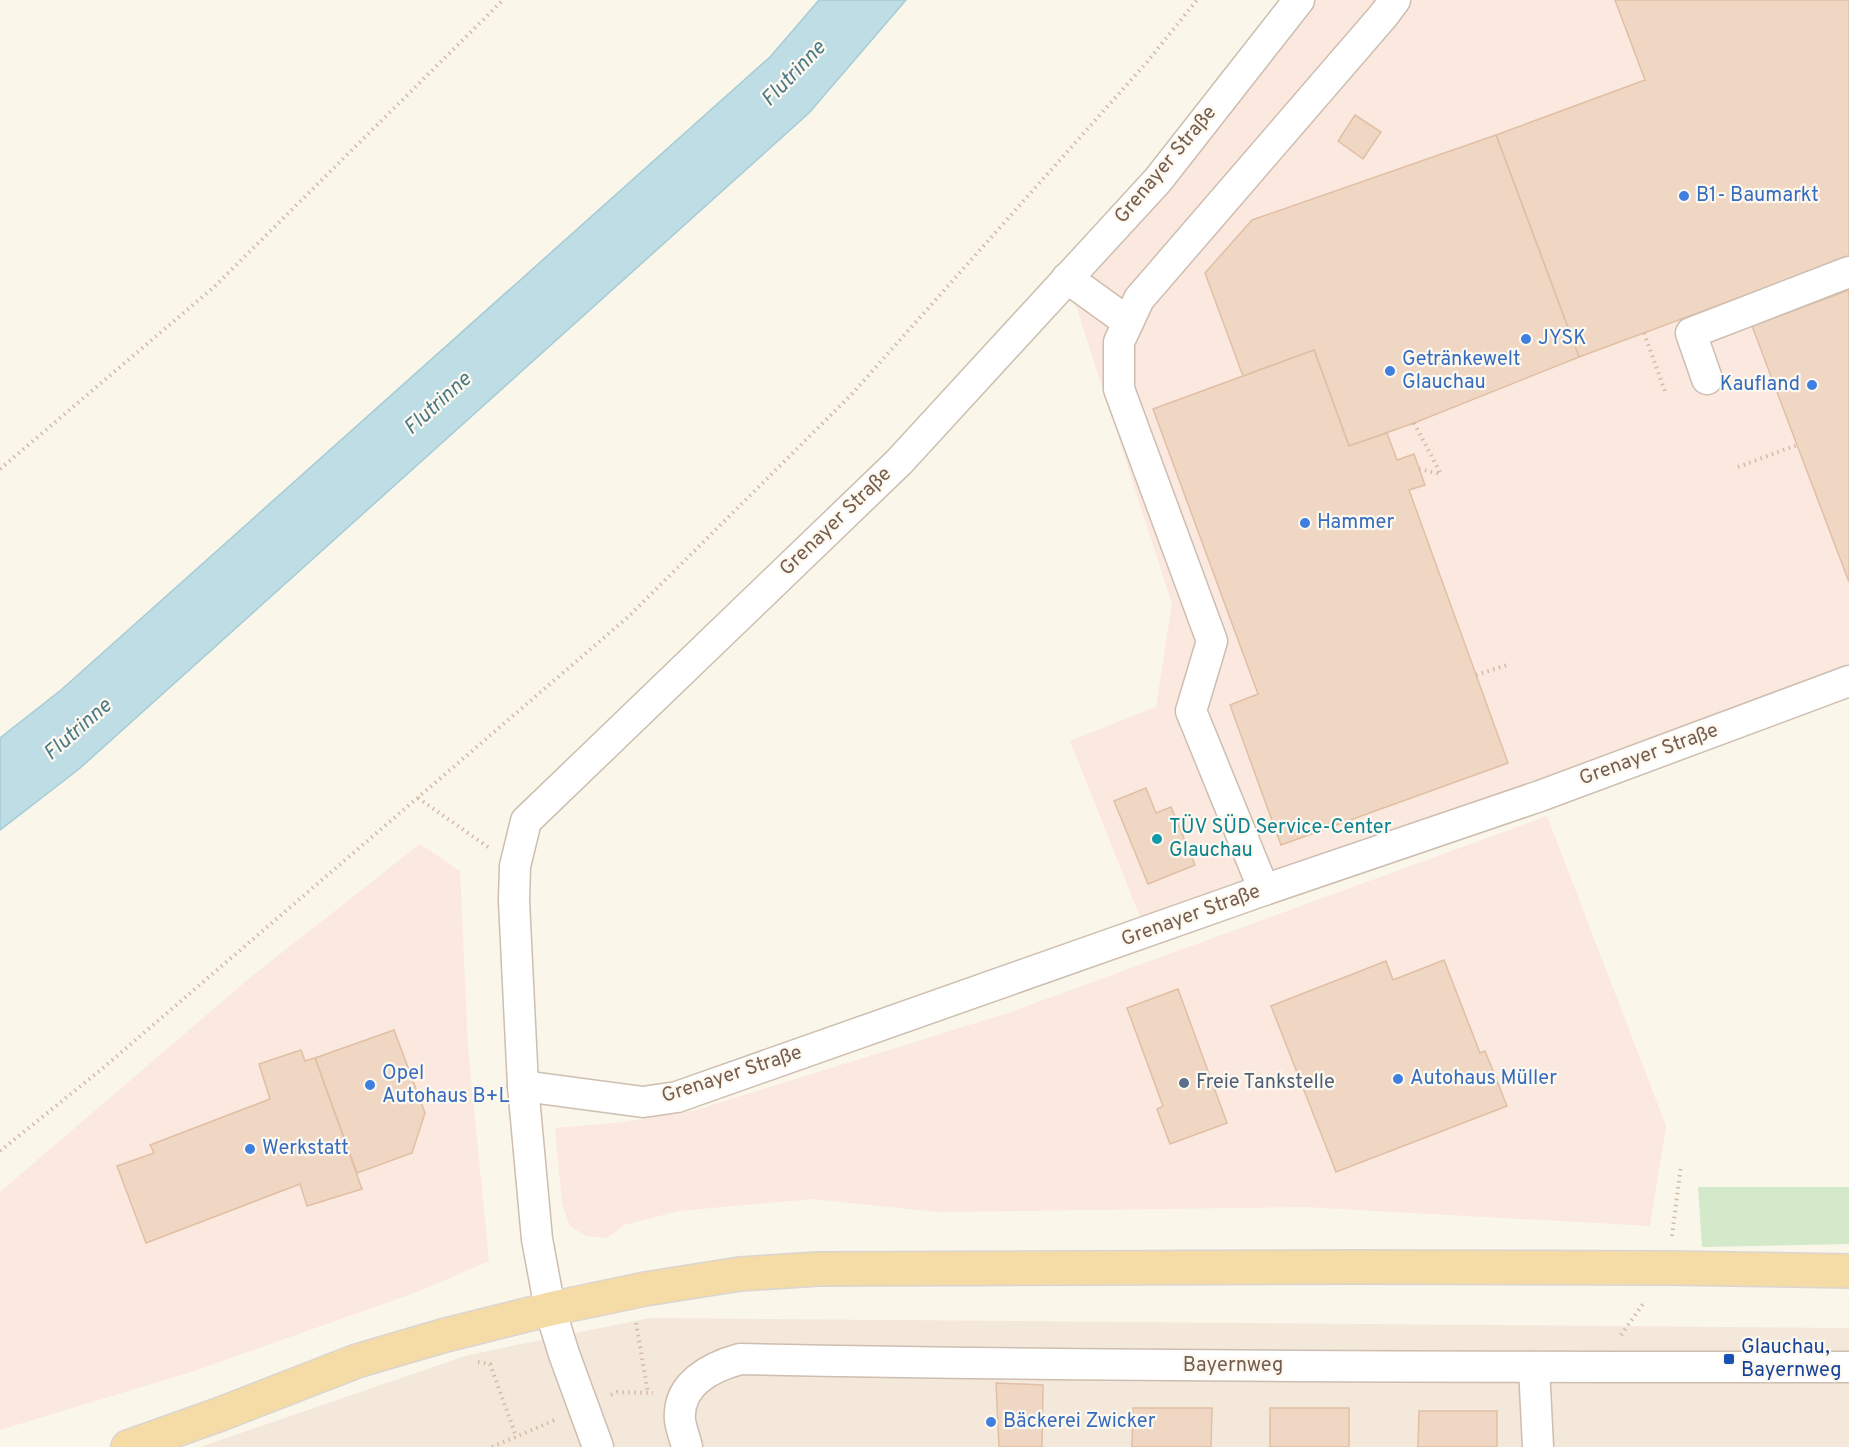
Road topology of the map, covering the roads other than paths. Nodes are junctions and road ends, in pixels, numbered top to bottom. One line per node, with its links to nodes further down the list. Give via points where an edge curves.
1 (1299, 0): 4 (street, Grenayer Straße, via 1158,180)
2 (1395, 0): 5 (street, via 1139,298)
3 (1849, 272): 6 (street, via 1692,333)
4 (1067, 278): 5 (street); 9 (street, Grenayer Straße, via 899,462 526,821 515,866 514,901)
5 (1128, 322): 8 (street, via 1119,342 1119,389 1212,641 1191,711)
6 (1707, 379)
7 (1849, 681): 8 (street, Grenayer Straße, via 1540,796)
8 (1264, 890): 9 (street, Grenayer Straße, via 677,1097 643,1102)
9 (523, 1086): 11 (street, Grenayer Straße, via 537,1239)
10 (1849, 1271): 11 (main road, via 1355,1267 818,1269 740,1274)
11 (550, 1309): 14 (main road, via 357,1360); 15 (street, Grenayer Straße)
12 (1534, 1367): 13 (street, Bayernweg); 16 (street, Bayernweg, via 740,1359 718,1365 698,1378 684,1395 680,1419); 17 (street)
13 (1849, 1367)
14 (128, 1447)
15 (598, 1447)
16 (687, 1447)
17 (1538, 1447)

